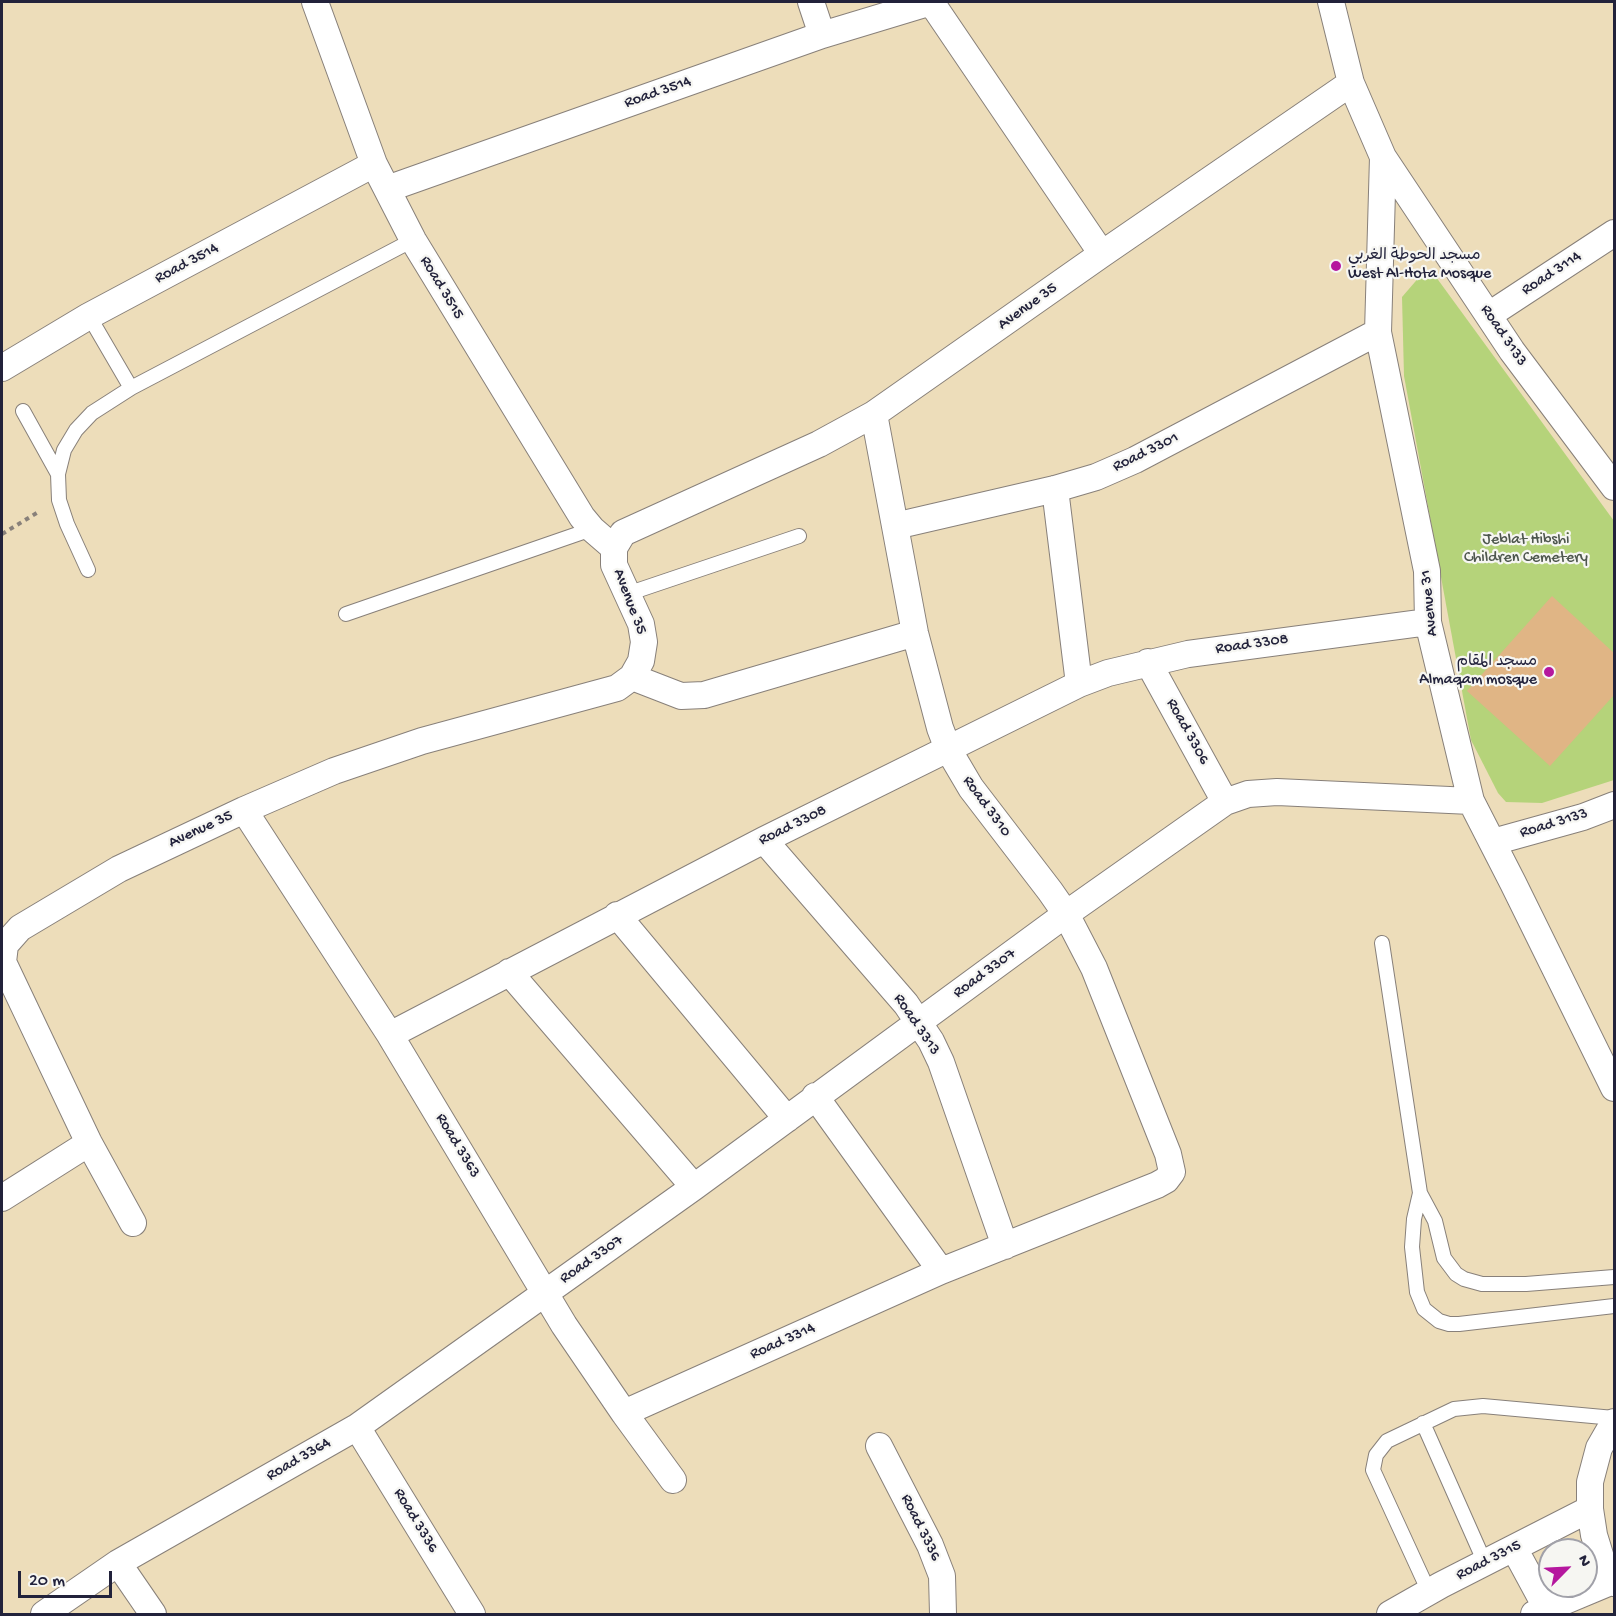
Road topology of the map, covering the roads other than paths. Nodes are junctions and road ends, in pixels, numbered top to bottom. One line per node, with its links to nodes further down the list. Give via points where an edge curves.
1 (315, 2): 8 (street, Road 3515)
2 (811, 2): 5 (street)
3 (931, 2): 5 (street, Road 3514); 12 (street, Road 3514)
4 (1331, 2): 6 (street)
5 (822, 35): 9 (street, Road 3514)
6 (1351, 83): 7 (street, Road 3133); 12 (street, Avenue 35)
7 (1383, 157): 13 (street, Road 3133); 15 (street, Avenue 31)
8 (374, 164): 9 (street, Road 3515); 14 (street, Road 3514)
9 (387, 189): 11 (street, Road 3515)
10 (1614, 233): 13 (street, Road 3114)
11 (412, 240): 17 (lane); 24 (street, Road 3515)
12 (1102, 254): 19 (street, Avenue 35)
13 (1489, 315): 21 (street, Road 3133)
14 (89, 316): 16 (street, Road 3514); 17 (lane)
15 (1378, 332): 22 (street, Road 3301, via 1135,460); 30 (street, Avenue 31, via 1427,571)
16 (2, 368)
17 (131, 388): 20 (lane, via 92,413 76,430 64,450)
18 (23, 411): 20 (lane)
19 (874, 414): 23 (street, Road 3310); 26 (street, Avenue 35, via 819,444 630,529)
20 (58, 474): 27 (lane, via 59,500)
21 (1614, 487)
22 (1055, 489): 23 (street, Road 3301); 34 (street)
23 (895, 526): 31 (street, Road 3310)
24 (592, 529): 26 (street, Road 3515); 29 (lane)
25 (799, 536): 28 (lane)
26 (614, 548): 28 (street, Avenue 35, via 614,565)
27 (88, 570)
28 (627, 594): 33 (street, Avenue 35, via 644,642 641,661)
29 (346, 614)
30 (1428, 622): 32 (street, Road 3308); 36 (street, Avenue 31)
31 (915, 633): 33 (street, via 704,695 681,696); 35 (street, Road 3310)
32 (1148, 662): 34 (street, Road 3308); 37 (street, Road 3306)
33 (632, 677): 39 (street, Avenue 35, via 599,694 378,754)
34 (1079, 684): 35 (street, Road 3308)
35 (948, 749): 40 (street, Road 3308); 42 (street, Road 3310, via 971,788)
36 (1471, 801): 37 (street, Road 3307, via 1277,792 1248,794); 41 (street, Avenue 31)
37 (1225, 802): 42 (street, Road 3307)
38 (1614, 805): 41 (street, Road 3133)
39 (244, 810): 47 (street, Road 3363); 51 (street, Avenue 35, via 119,869 20,928 6,945 3,962)
40 (764, 840): 43 (street, Road 3308); 46 (street, Road 3313)
41 (1493, 842): 48 (street, Avenue 31)
42 (1066, 914): 46 (street, Road 3307); 52 (street, Road 3310, via 1094,968)
43 (617, 915): 45 (street, Road 3308); 50 (street)
44 (1382, 943): 54 (lane)
45 (509, 972): 47 (street, Road 3308); 53 (street)
46 (919, 1022): 49 (street, Road 3307); 57 (street, Road 3313, via 941,1062)
47 (390, 1035): 60 (street, Road 3363)
48 (1614, 1088)
49 (815, 1096): 50 (street, Road 3307); 58 (street)
50 (787, 1119): 53 (street, Road 3307)
51 (89, 1143): 55 (street); 56 (street, Avenue 35)
52 (1172, 1172): 57 (street, Road 3314, via 1157,1185)
53 (694, 1187): 60 (street, Road 3307)
54 (1420, 1193): 59 (lane, via 1435,1221 1444,1257 1464,1279 1482,1284 1526,1284); 61 (lane, via 1414,1220 1413,1269 1420,1301 1431,1316 1459,1324)
55 (2, 1198)
56 (133, 1223)
57 (1005, 1246): 58 (street, Road 3314)
58 (941, 1271): 62 (street, Road 3314)
59 (1614, 1277)
60 (545, 1293): 62 (street, Road 3363); 65 (street, Road 3364)
61 (1614, 1306)
62 (624, 1413): 67 (street, Road 3363)
63 (1614, 1420): 64 (lane, via 1483,1406 1454,1409); 68 (street, via 1599,1448 1590,1482)
64 (1423, 1423): 71 (lane); 73 (lane, via 1387,1441 1376,1455 1373,1470)
65 (357, 1427): 70 (street, Road 3364); 77 (street, Road 3336)
66 (879, 1446): 78 (street, Road 3336, via 942,1576)
67 (673, 1480)
68 (1590, 1509): 69 (street, Road 3315); 72 (street, via 1602,1561)
69 (1514, 1548): 71 (street, Road 3315); 74 (street)
70 (118, 1563): 75 (street, Road 3364); 76 (street)
71 (1485, 1563): 73 (street, Road 3315)
72 (1614, 1582): 74 (street)
73 (1429, 1592): 79 (street, Road 3315)
74 (1541, 1612)
75 (44, 1614)
76 (153, 1614)
77 (472, 1614)
78 (944, 1614)
79 (1389, 1614)

